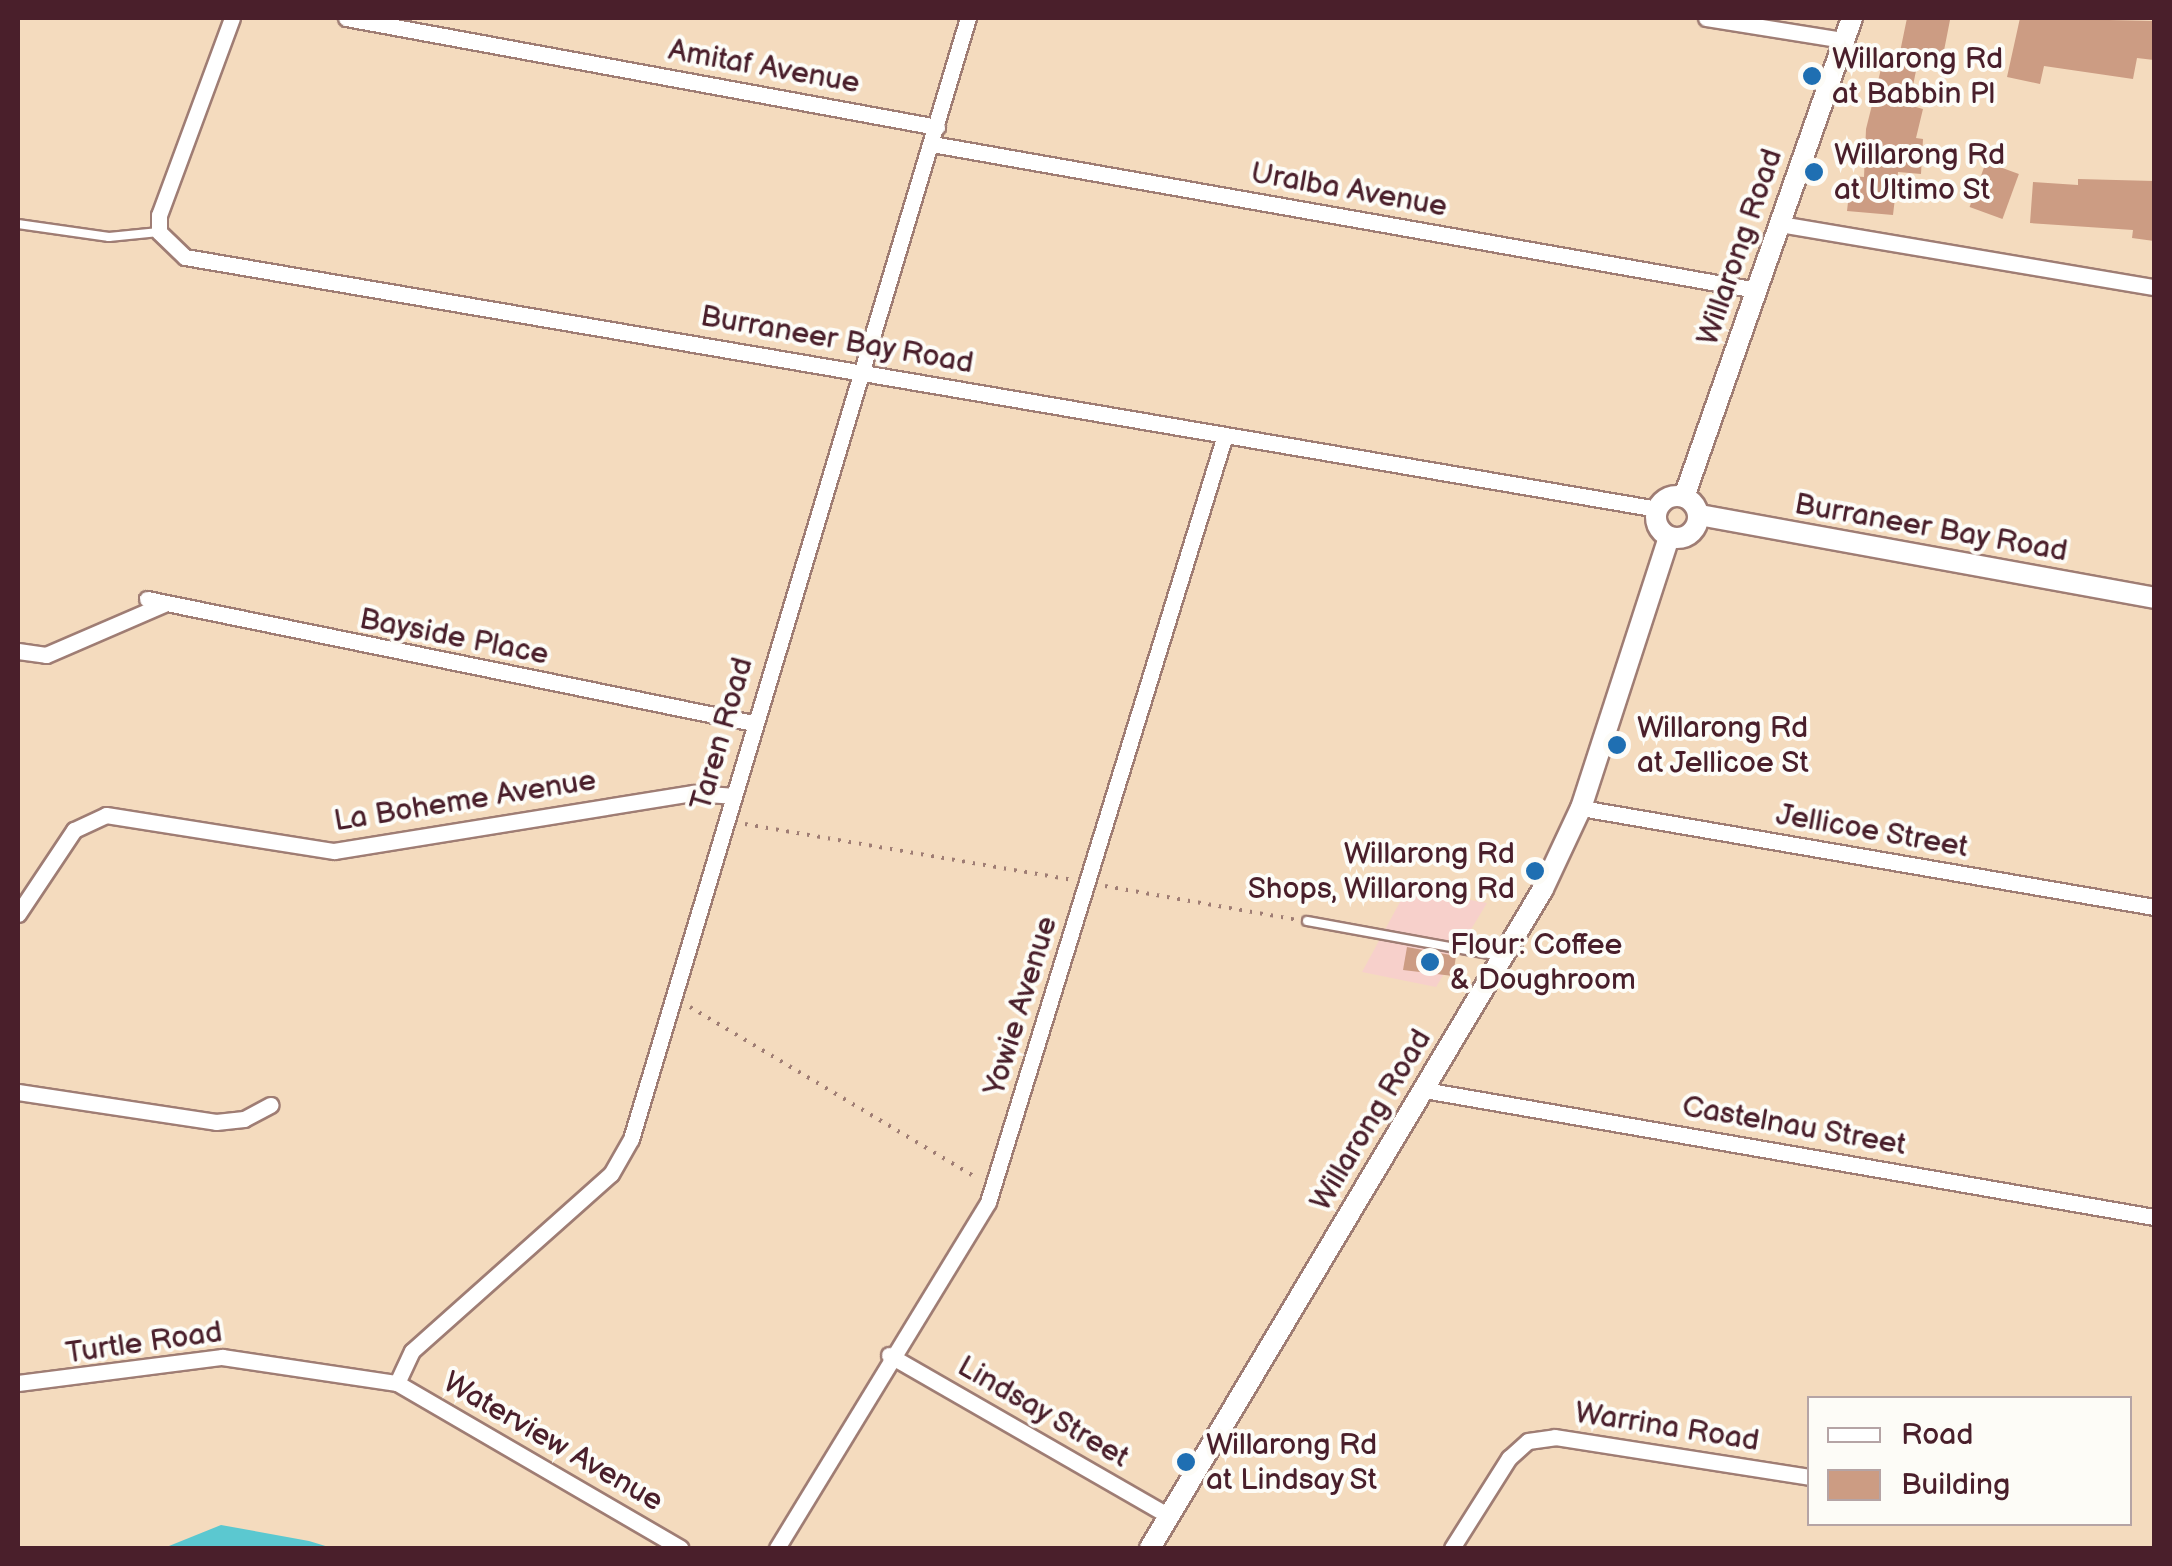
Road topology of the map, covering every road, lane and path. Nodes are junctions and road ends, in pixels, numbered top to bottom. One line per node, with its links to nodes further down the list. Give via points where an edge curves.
1 (232, 18): 11 (street)
2 (346, 18): 7 (street, Amitaf Avenue)
3 (968, 18): 7 (street, Taren Road)
4 (1706, 18): 6 (street)
5 (1852, 18): 6 (street, Willarong Road)
6 (1844, 40): 10 (street, Willarong Road)
7 (937, 127): 8 (street, Taren Road)
8 (932, 144): 13 (street, Uralba Avenue); 14 (street, Taren Road)
9 (18, 224): 11 (lane, via 110,237)
10 (1780, 224): 12 (street); 13 (street, Willarong Road)
11 (159, 232): 14 (street, Burraneer Bay Road, via 185,257 206,262)
12 (2154, 287)
13 (1757, 290): 16 (street, Willarong Road)
14 (861, 375): 15 (street, Burraneer Bay Road); 24 (street, Taren Road)
15 (1224, 438): 17 (street, Burraneer Bay Road); 28 (street, Yowie Avenue)
16 (1684, 497): 17 (street, via 1668,498); 18 (street)
17 (1658, 509): 19 (street, via 1658,527)
18 (1698, 515): 19 (street, via 1690,534); 20 (street, Burraneer Bay Road)
19 (1669, 537): 26 (street, Willarong Road)
20 (2154, 598)
21 (146, 600): 22 (street, Bayside Place)
22 (164, 604): 23 (street, via 46,655); 24 (street, Bayside Place)
23 (18, 651)
24 (753, 723): 25 (street, Taren Road)
25 (732, 796): 27 (street, Taren Road); 30 (street, La Boheme Avenue, via 704,792 334,850 106,814 74,830)
26 (1581, 808): 29 (street, Jellicoe Street); 32 (street, Willarong Road)
27 (725, 820): 28 (path); 33 (street, Taren Road)
28 (1088, 883): 31 (path); 37 (street, Yowie Avenue)
29 (2154, 907)
30 (18, 914)
31 (1307, 921): 32 (lane)
32 (1504, 957): 34 (street, Willarong Road)
33 (673, 997): 37 (path); 41 (street, Taren Road, via 630,1139 611,1174 412,1351)
34 (1424, 1090): 38 (street, Castelnau Street); 43 (street, Willarong Road)
35 (18, 1092): 36 (street, via 216,1122 244,1119)
36 (270, 1105)
37 (993, 1188): 39 (street, Yowie Avenue)
38 (2154, 1217)
39 (889, 1355): 43 (street, Lindsay Street); 45 (street, Yowie Avenue)
40 (18, 1383): 41 (street, Turtle Road, via 222,1357)
41 (397, 1383): 44 (street, Waterview Avenue)
42 (1807, 1477): 47 (street, Warrina Road, via 1554,1437 1528,1441 1509,1458)
43 (1169, 1516): 46 (street, Willarong Road)
44 (681, 1548)
45 (777, 1548)
46 (1153, 1548)
47 (1452, 1548)

